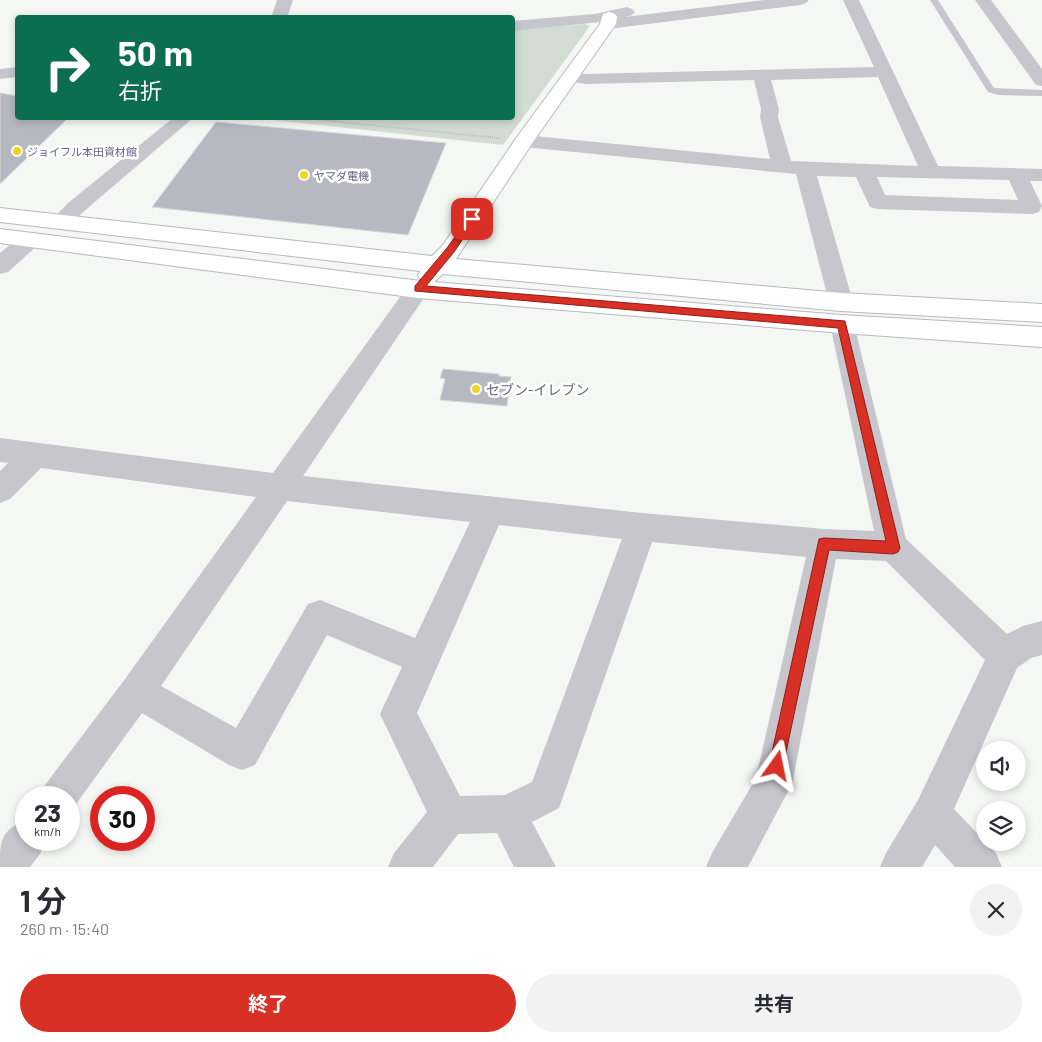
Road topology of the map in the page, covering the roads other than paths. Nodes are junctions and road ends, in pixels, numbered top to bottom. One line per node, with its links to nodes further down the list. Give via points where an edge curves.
1 (285, 0): 8 (street)
2 (801, 0): 7 (street)
3 (851, 0): 11 (street)
4 (934, 0): 16 (lane, via 991,90)
5 (983, 0): 15 (street)
6 (659, 3): 7 (street)
7 (615, 13): 9 (street); 14 (street)
8 (280, 15)
9 (515, 26)
10 (15, 72): 12 (street)
11 (885, 72): 13 (street); 22 (street)
12 (0, 74)
13 (761, 75): 14 (street); 19 (street)
14 (571, 77): 18 (street)
15 (1042, 81)
16 (1042, 93)
17 (182, 120): 26 (street)
18 (524, 141): 19 (street); 29 (street)
19 (782, 166): 20 (street)
20 (805, 169): 21 (street); 32 (street)
21 (864, 170): 22 (street); 23 (street, via 877,202 1032,207)
22 (931, 172): 23 (street)
23 (1016, 174): 24 (street)
24 (1042, 175)
25 (0, 215): 26 (street)
26 (60, 223): 29 (street)
27 (0, 236): 28 (street)
28 (30, 240): 30 (street); 31 (street)
29 (438, 265): 31 (street); 32 (street)
30 (0, 266)
31 (418, 289): 32 (street); 37 (street)
32 (842, 313): 33 (street); 34 (street); 42 (street)
33 (1042, 313)
34 (1042, 337)
35 (0, 450): 36 (street)
36 (34, 456): 37 (street); 38 (street)
37 (279, 487): 39 (street); 46 (street)
38 (0, 490)
39 (491, 510): 40 (street); 45 (street)
40 (642, 527): 41 (street); 48 (street, via 546,795)
41 (824, 544): 42 (street); 55 (street, via 773,784)
42 (893, 548): 44 (street)
43 (1042, 638): 44 (street, via 1023,643)
44 (1005, 656): 49 (street)
45 (422, 658): 46 (street, via 320,616 242,752); 50 (street, via 398,714)
46 (137, 691): 47 (street)
47 (67, 786)
48 (507, 814): 50 (street); 54 (street)
49 (932, 814): 56 (street); 57 (street)
50 (449, 815): 53 (street)
51 (18, 851): 52 (street)
52 (6, 867)
53 (408, 867)
54 (536, 867)
55 (726, 867)
56 (900, 867)
57 (982, 867)

